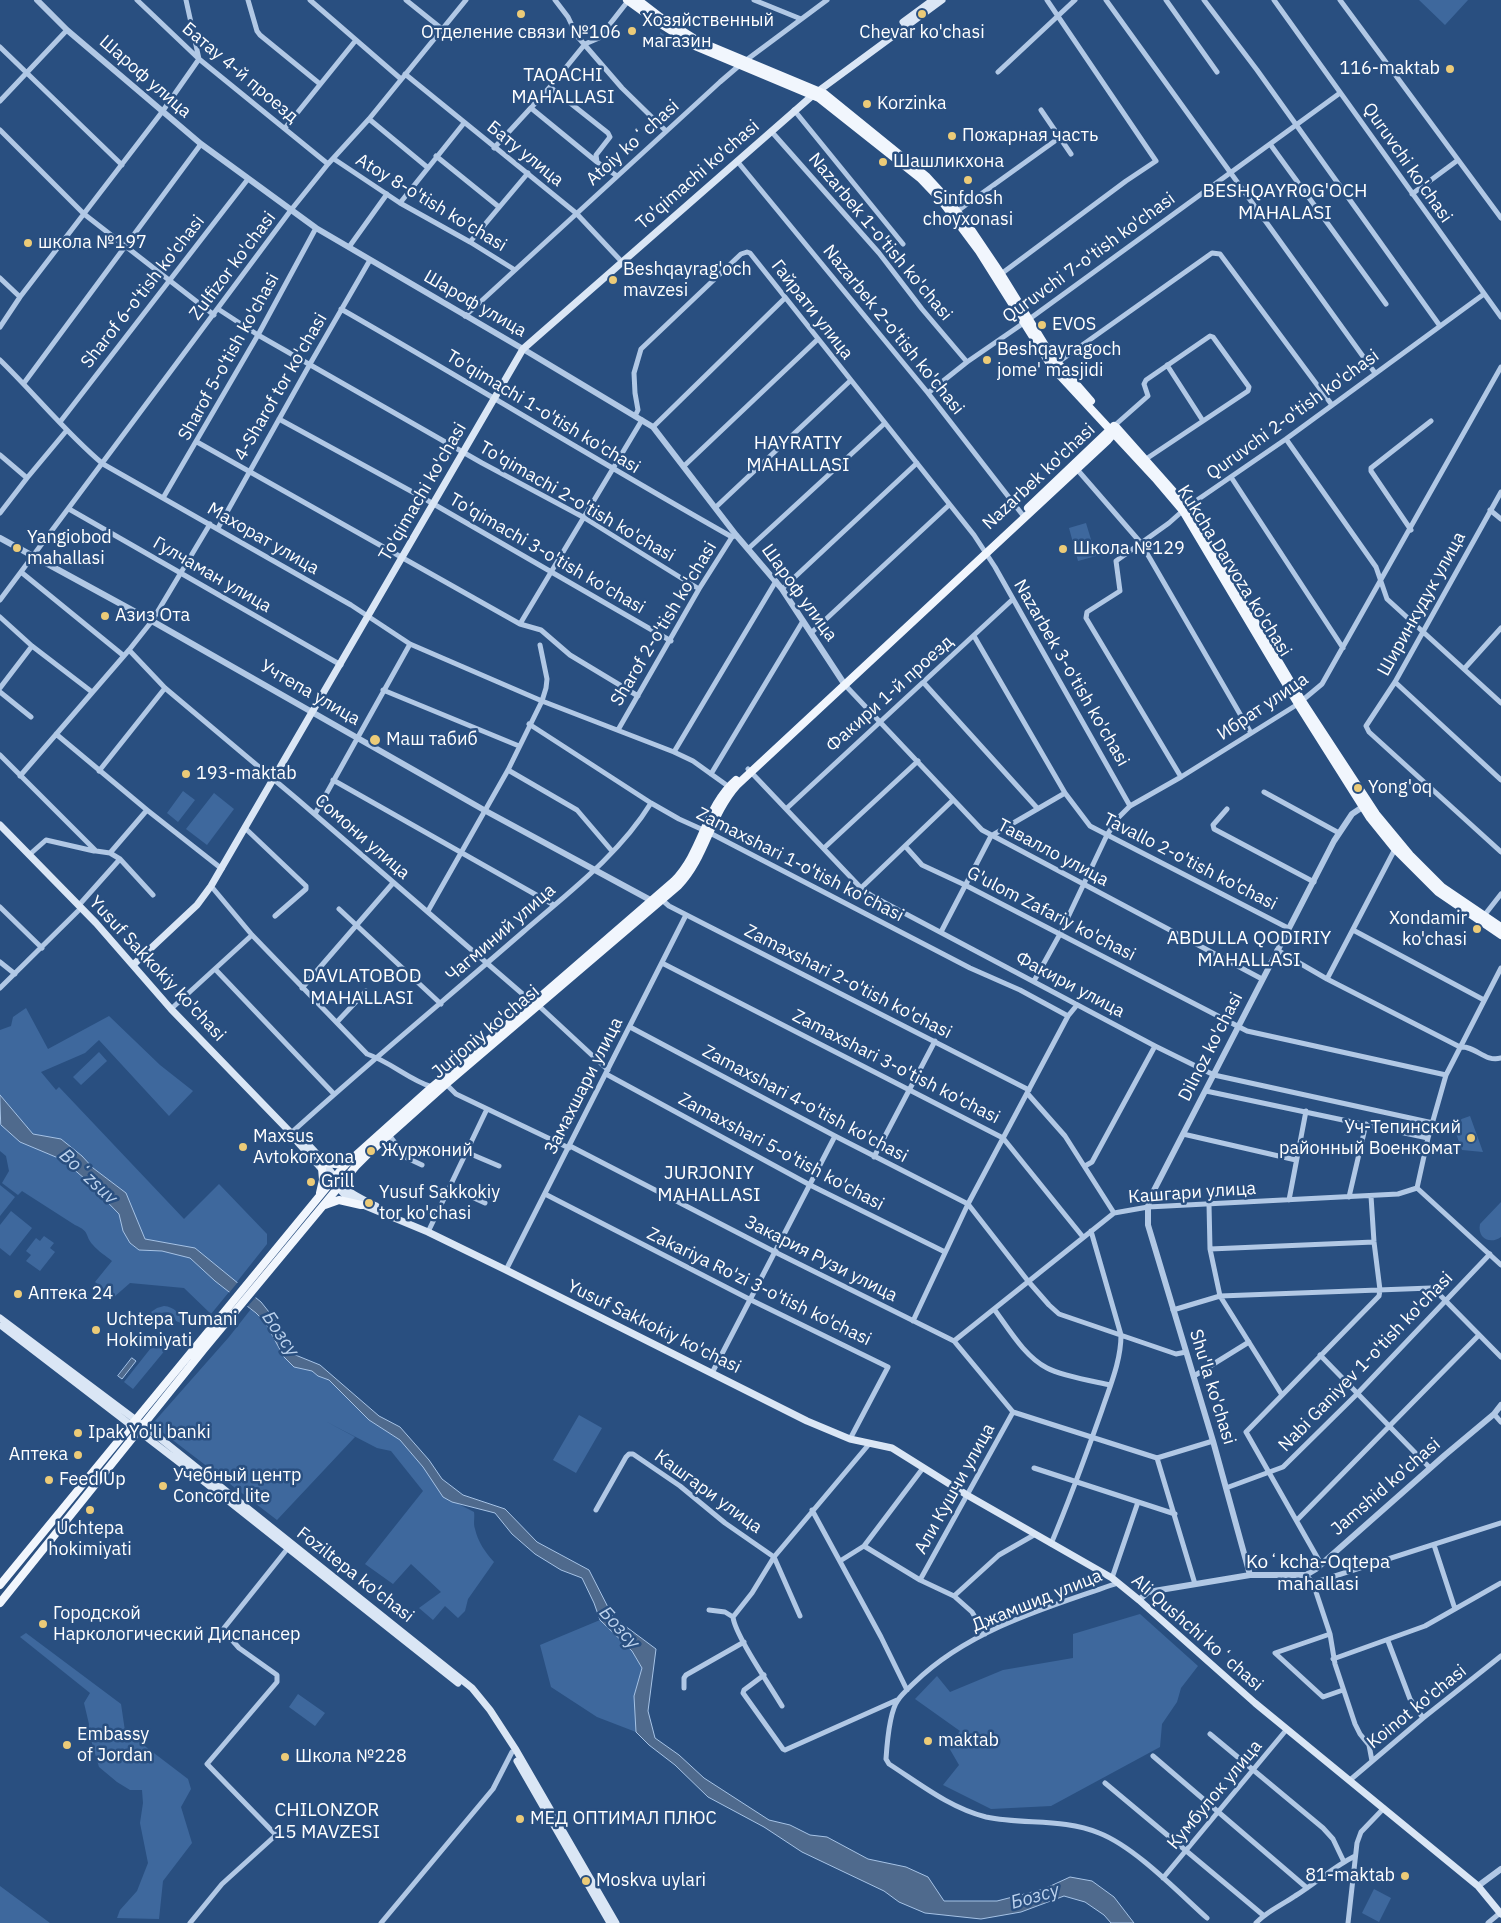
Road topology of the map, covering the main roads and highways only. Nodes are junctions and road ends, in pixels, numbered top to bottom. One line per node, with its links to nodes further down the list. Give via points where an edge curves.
1 (628, 0): 6 (main road, Kukcha Darvoza ko'chasi, via 656,22 696,46)
2 (638, 0): 6 (main road, Kukcha Darvoza ko'chasi, via 685,34)
3 (933, 0): 5 (main road, To'qimachi ko'chasi)
4 (942, 0): 5 (main road, To'qimachi ko'chasi)
5 (926, 5): 7 (main road, To'qimachi ko'chasi)
6 (744, 62): 7 (main road, Kukcha Darvoza ko'chasi)
7 (815, 91): 8 (main road, Kukcha Darvoza ko'chasi, via 920,178); 17 (main road, To'qimachi ko'chasi, via 524,349 222,869 197,904)
8 (955, 213): 9 (main road, Kukcha Darvoza ko'chasi); 9 (main road, Kukcha Darvoza ko'chasi, via 1001,274)
9 (1026, 322): 10 (main road, Kukcha Darvoza ko'chasi); 10 (main road, Kukcha Darvoza ko'chasi, via 1052,367)
10 (1113, 429): 11 (main road, Kukcha Darvoza ko'chasi, via 1185,509 1300,703); 13 (main road, Nazarbek ko'chasi, via 731,788)
11 (1365, 805): 14 (main road, Kukcha Darvoza ko'chasi, via 1431,876); 14 (main road, Kukcha Darvoza ko'chasi, via 1395,849 1438,892)
12 (0, 825): 17 (main road, Yusuf Sakkokiy ko'chasi)
13 (707, 831): 18 (main road, Jurjoniy ko'chasi, via 693,868 678,886 657,900)
14 (1482, 919): 15 (main road, Kukcha Darvoza ko'chasi); 16 (main road, Kukcha Darvoza ko'chasi)
15 (1501, 927)
16 (1501, 936)
17 (133, 965): 20 (main road, Yusuf Sakkokiy ko'chasi, via 171,1009)
18 (536, 1005): 19 (main road, Jurjoniy ko'chasi, via 432,1087); 21 (main road, Jurjoniy ko'chasi)
19 (345, 1164): 20 (main road); 21 (main road, Jurjoniy ko'chasi)
20 (323, 1165): 21 (main road, Yusuf Sakkokiy ko'chasi); 22 (main road)
21 (337, 1182): 22 (main road); 23 (main road, Yusuf Sakkokiy ko'chasi, via 351,1200); 24 (main road, Jurjoniy ko'chasi); 25 (main road, Yusuf Sakkokiy ko'chasi, via 356,1196 404,1217)
22 (319, 1198): 28 (main road)
23 (361, 1205): 24 (main road, via 339,1200); 25 (main road, Yusuf Sakkokiy ko'chasi)
24 (321, 1207): 29 (main road, Jurjoniy ko'chasi)
25 (428, 1232): 30 (main road, Yusuf Sakkokiy ko'chasi, via 807,1421 850,1439)
26 (0, 1318): 28 (main road, Foziltepa ko'chasi)
27 (0, 1324): 28 (main road, Foziltepa ko'chasi)
28 (132, 1423): 29 (main road, Foziltepa ko'chasi); 31 (main road)
29 (141, 1429): 32 (main road, Jurjoniy ko'chasi); 33 (main road, Foziltepa ko'chasi, via 470,1692); 33 (main road, Foziltepa ko'chasi, via 472,1688 490,1710)
30 (870, 1443): 34 (main road, Ali Qushchi koʻchasi, via 892,1448 1034,1535 1115,1580 1255,1703 1478,1886)
31 (0, 1584)
32 (0, 1603)
33 (514, 1751): 35 (main road, Foziltepa ko'chasi); 36 (main road, Foziltepa ko'chasi)
34 (1501, 1914)
35 (610, 1923)
36 (616, 1923)

